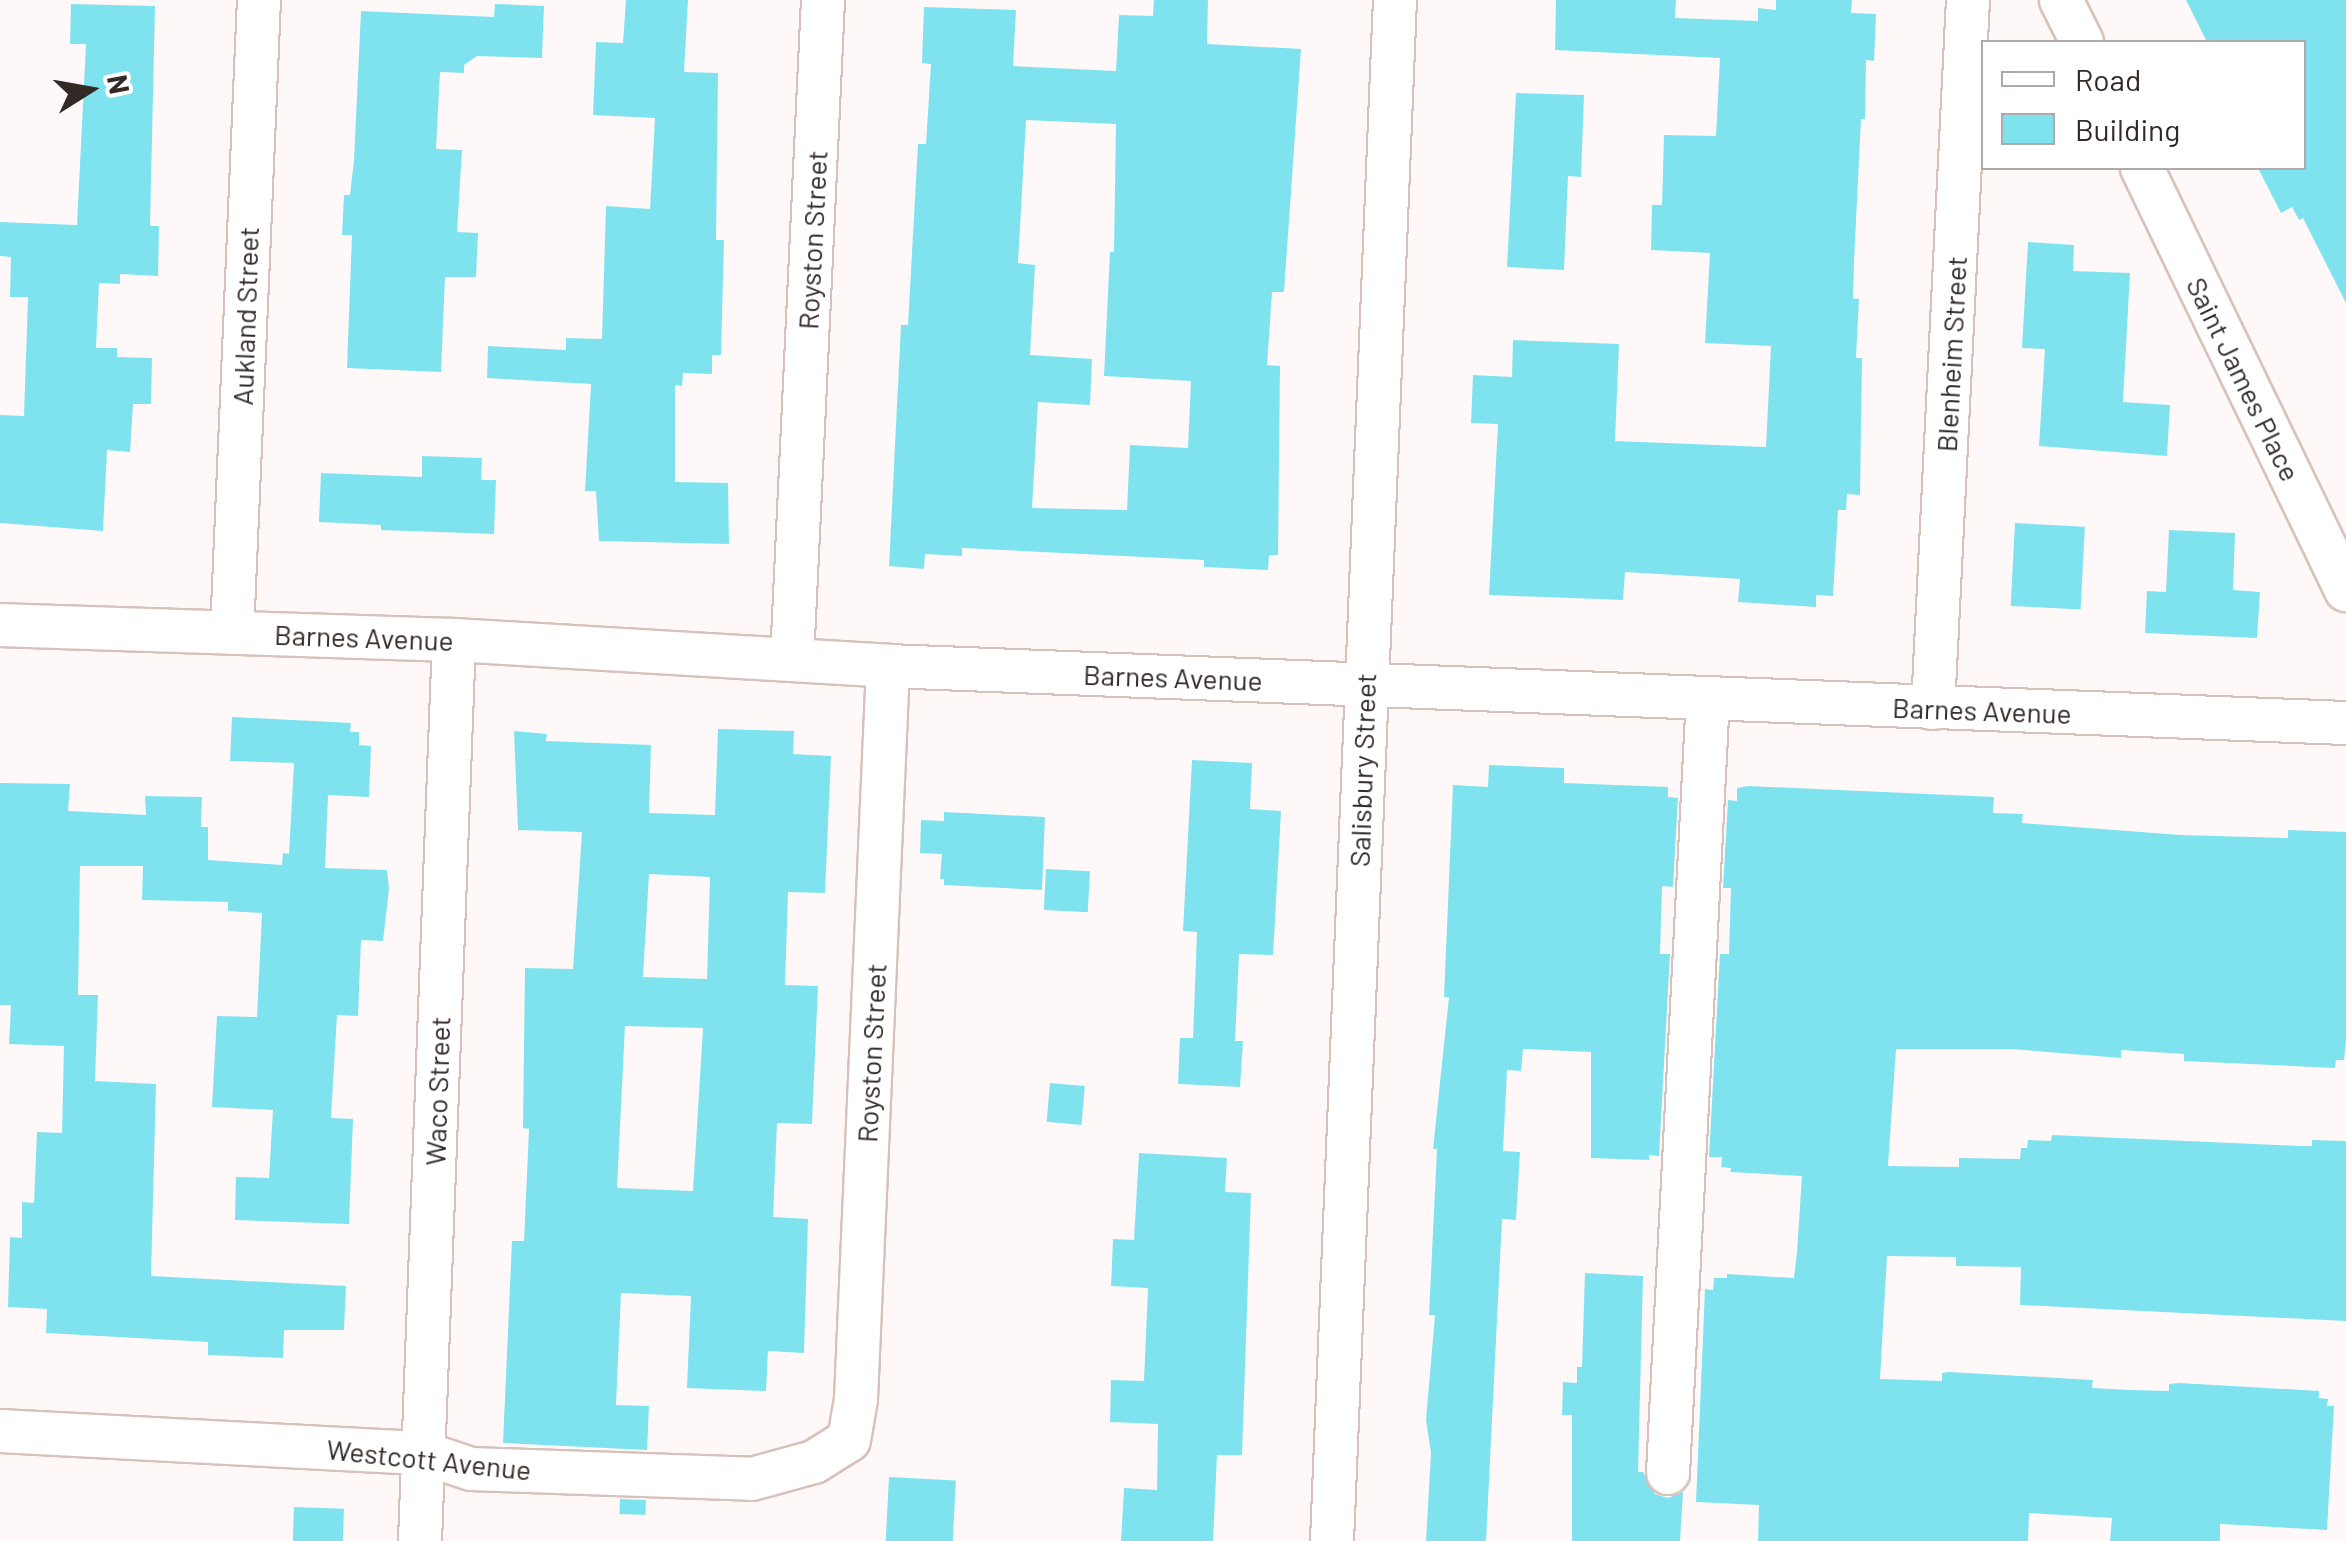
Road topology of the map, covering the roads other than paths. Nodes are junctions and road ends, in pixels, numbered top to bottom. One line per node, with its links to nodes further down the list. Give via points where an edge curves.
1 (259, 0): 10 (street, Aukland Street)
2 (823, 0): 12 (street, Royston Street)
3 (1395, 0): 14 (street, Salisbury Street)
4 (1968, 0): 16 (street, Blenheim Street)
5 (2062, 0): 6 (street)
6 (2081, 40)
7 (2143, 170): 8 (street, Saint James Place)
8 (2346, 590)
9 (0, 625): 10 (street, Barnes Avenue)
10 (232, 633): 11 (street, Barnes Avenue)
11 (454, 640): 12 (street, Barnes Avenue); 20 (street, Waco Street)
12 (792, 660): 13 (street, Barnes Avenue)
13 (888, 666): 14 (street, Barnes Avenue); 19 (street, Royston Street)
14 (1366, 684): 15 (street, Barnes Avenue); 23 (street, Salisbury Street)
15 (1708, 698): 16 (street, Barnes Avenue); 21 (street)
16 (1934, 708): 17 (street, Barnes Avenue)
17 (2346, 723)
18 (0, 1431): 20 (street, Westcott Avenue)
19 (849, 1440): 20 (street, Westcott Avenue, via 814,1462 752,1479 470,1469)
20 (422, 1453): 22 (street, Waco Street)
21 (1668, 1472)
22 (420, 1541)
23 (1332, 1541)

